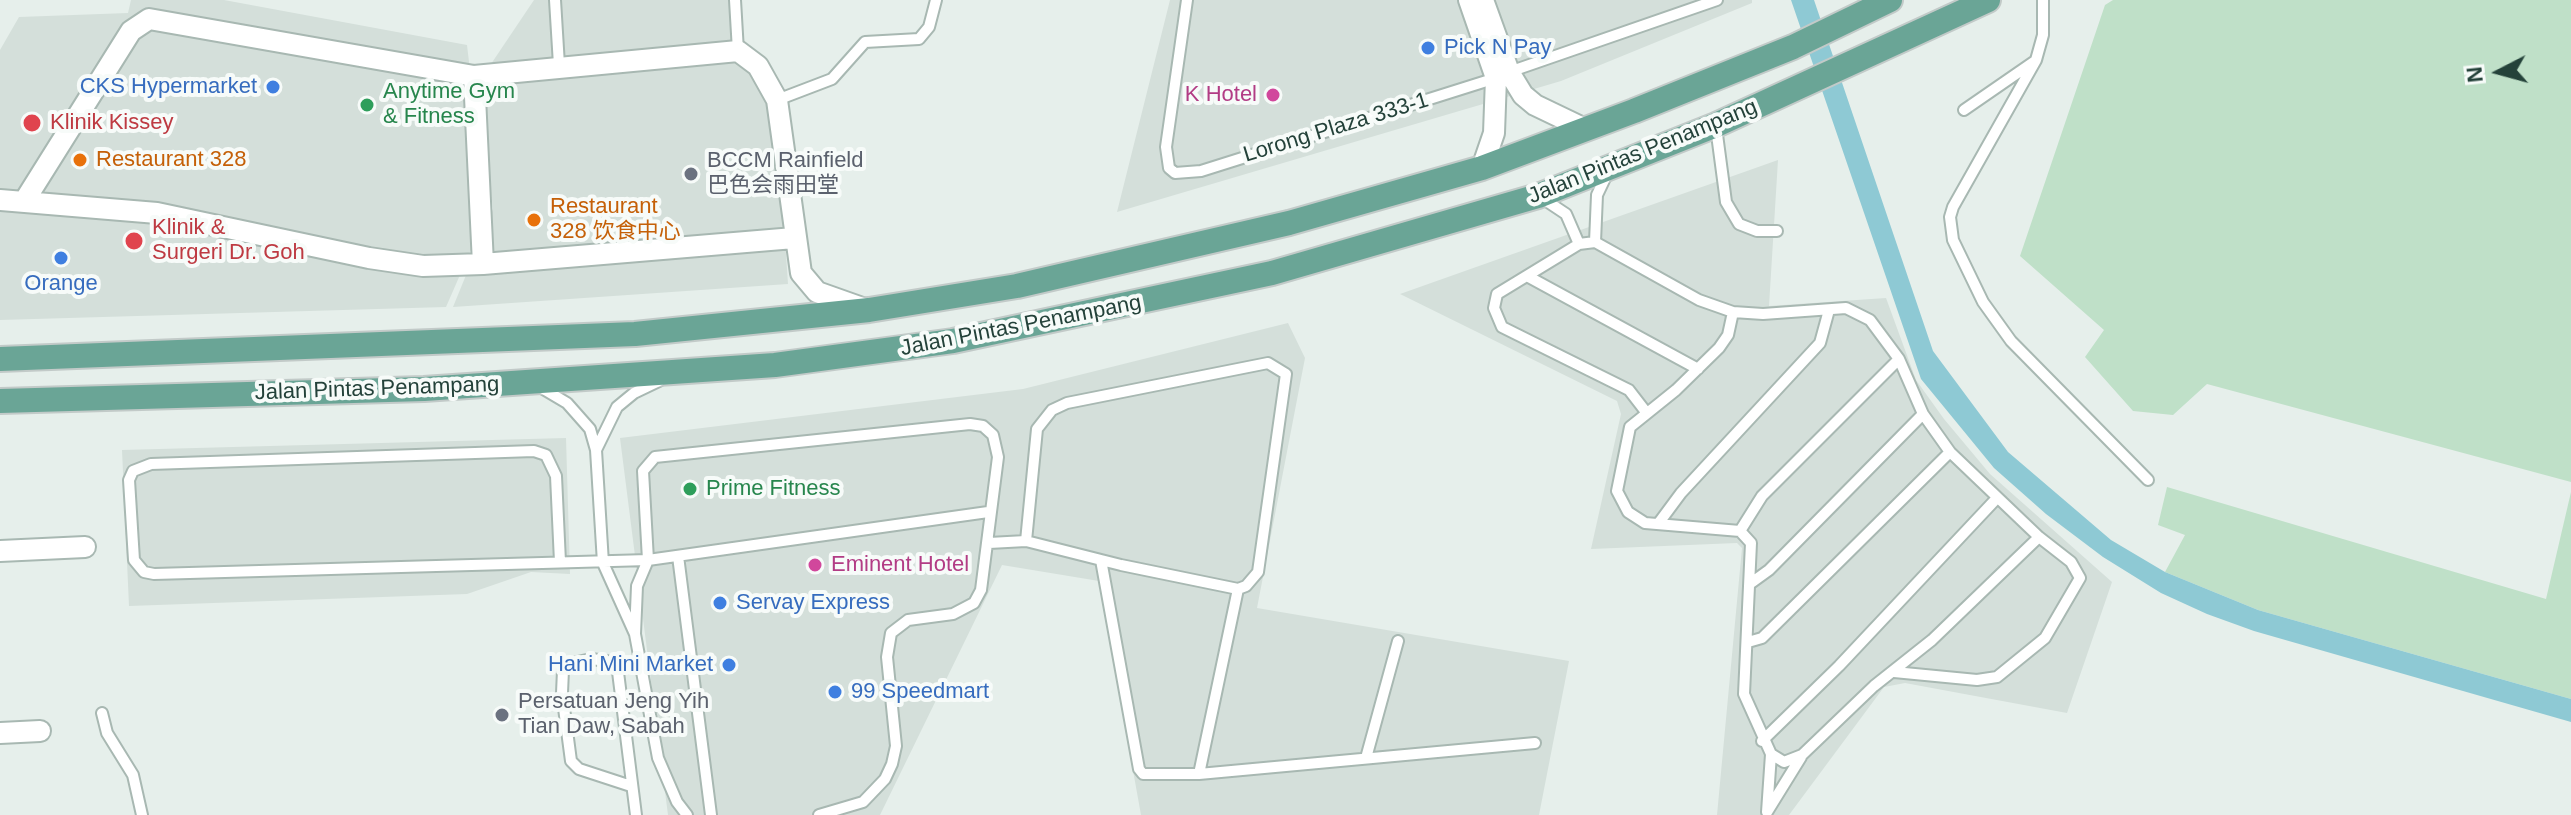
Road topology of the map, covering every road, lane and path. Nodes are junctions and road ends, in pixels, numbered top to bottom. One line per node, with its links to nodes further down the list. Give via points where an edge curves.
1 (555, 0): 13 (lane)
2 (735, 0): 11 (lane)
3 (936, 0): 16 (lane, via 929,27 919,39 865,42 832,79)
4 (1187, 0): 14 (lane, Lorong Plaza 333-1, via 1166,147 1169,168 1175,173 1201,171)
5 (1469, 0): 14 (street)
6 (1483, 0): 14 (street)
7 (1717, 0): 14 (lane, Lorong Plaza 333-1)
8 (1890, 0): 19 (main road, Jalan Pintas Penampang, via 1793,47)
9 (1988, 0): 18 (main road, Jalan Pintas Penampang)
10 (2043, 0): 12 (lane, via 2043,35)
11 (738, 51): 13 (street); 16 (street, via 758,66)
12 (2036, 60): 17 (lane); 44 (lane, via 1953,207 1953,240 1983,302 2011,341)
13 (559, 65): 15 (street)
14 (1503, 75): 19 (street, via 1535,105); 20 (street)
15 (474, 76): 24 (street, via 149,19 131,31); 29 (street)
16 (777, 100): 26 (street)
17 (1964, 110)
18 (1716, 125): 21 (main road, Jalan Pintas Penampang); 25 (lane, via 1726,202 1739,224)
19 (1585, 129): 20 (main road, Jalan Pintas Penampang)
20 (1482, 168): 31 (main road, Jalan Pintas Penampang, via 1142,259)
21 (1609, 168): 22 (main road, Jalan Pintas Penampang); 27 (lane, via 1597,195)
22 (1538, 196): 28 (lane, via 1566,214); 37 (main road, Jalan Pintas Penampang, via 1272,273 1143,303 939,344)
23 (0, 200): 24 (street)
24 (25, 200): 29 (street, via 157,213 395,263)
25 (1777, 231)
26 (794, 238): 29 (street); 31 (street, via 807,283)
27 (1595, 242): 28 (lane); 33 (lane, via 1699,300)
28 (1579, 244): 30 (lane)
29 (483, 264)
30 (1527, 276): 36 (lane); 40 (lane, via 1497,294 1494,308 1502,327 1629,390)
31 (869, 310): 34 (main road, Jalan Pintas Penampang, via 635,334)
32 (1829, 310): 33 (lane); 35 (lane, via 1846,308 1870,320); 47 (lane, via 1820,343)
33 (1733, 312): 36 (lane, via 1728,335)
34 (0, 359)
35 (1899, 359): 41 (lane); 48 (lane, via 1762,496)
36 (1698, 369): 40 (lane)
37 (679, 372): 38 (main road, Jalan Pintas Penampang); 42 (lane, via 625,399)
38 (531, 382): 39 (main road, Jalan Pintas Penampang); 42 (lane, via 578,413)
39 (0, 401)
40 (1646, 412): 47 (lane, via 1630,427 1617,491 1635,519)
41 (1923, 414): 43 (lane); 59 (lane)
42 (596, 450): 58 (lane)
43 (1950, 452): 45 (lane); 63 (lane, via 1762,638)
44 (2148, 480)
45 (1997, 498): 49 (lane); 68 (lane)
46 (988, 512): 51 (lane); 54 (lane); 55 (lane, via 998,457 993,435 983,426 655,457 643,471)
47 (1658, 524): 48 (lane)
48 (1740, 531): 59 (lane, via 1751,543)
49 (2039, 537): 64 (lane); 64 (lane, via 2071,562 2080,578 2045,638 1997,677)
50 (1026, 541): 51 (lane); 56 (lane); 60 (lane, via 1037,429 1052,410 1268,363 1286,374 1287,384 1258,572 1254,581)
51 (989, 543): 79 (lane, via 974,603 953,614 908,620 891,633 887,657 896,746 885,779 863,802)
52 (85, 547): 53 (street)
53 (0, 551)
54 (678, 556): 55 (lane); 78 (lane)
55 (648, 560): 58 (lane); 61 (lane, via 637,586)
56 (1101, 560): 60 (lane); 73 (lane, via 1139,769 1150,777)
57 (560, 562): 57 (lane, via 556,476 546,455 534,451 151,464 133,471 129,480 134,560 144,572 154,574); 58 (lane)
58 (603, 563): 61 (lane)
59 (1751, 583): 63 (lane)
60 (1238, 589): 73 (lane)
61 (635, 634): 77 (lane, via 658,758)
62 (1398, 641): 72 (lane)
63 (1748, 642): 68 (lane, via 1744,694)
64 (1894, 672): 71 (lane)
65 (102, 713): 75 (lane, via 107,733 133,775)
66 (40, 731): 67 (street)
67 (0, 733)
68 (1762, 741): 70 (lane)
69 (1535, 743): 72 (lane)
70 (1771, 754): 71 (lane, via 1784,762); 71 (lane, via 1766,802 1770,812)
71 (1802, 755)
72 (1366, 758): 73 (lane)
73 (1199, 774)
74 (631, 786): 74 (lane, via 579,769 571,761 562,693 563,670 569,664 607,661 618,672); 76 (lane)
75 (142, 815)
76 (636, 815)
77 (687, 815)
78 (711, 815)
79 (819, 815)

